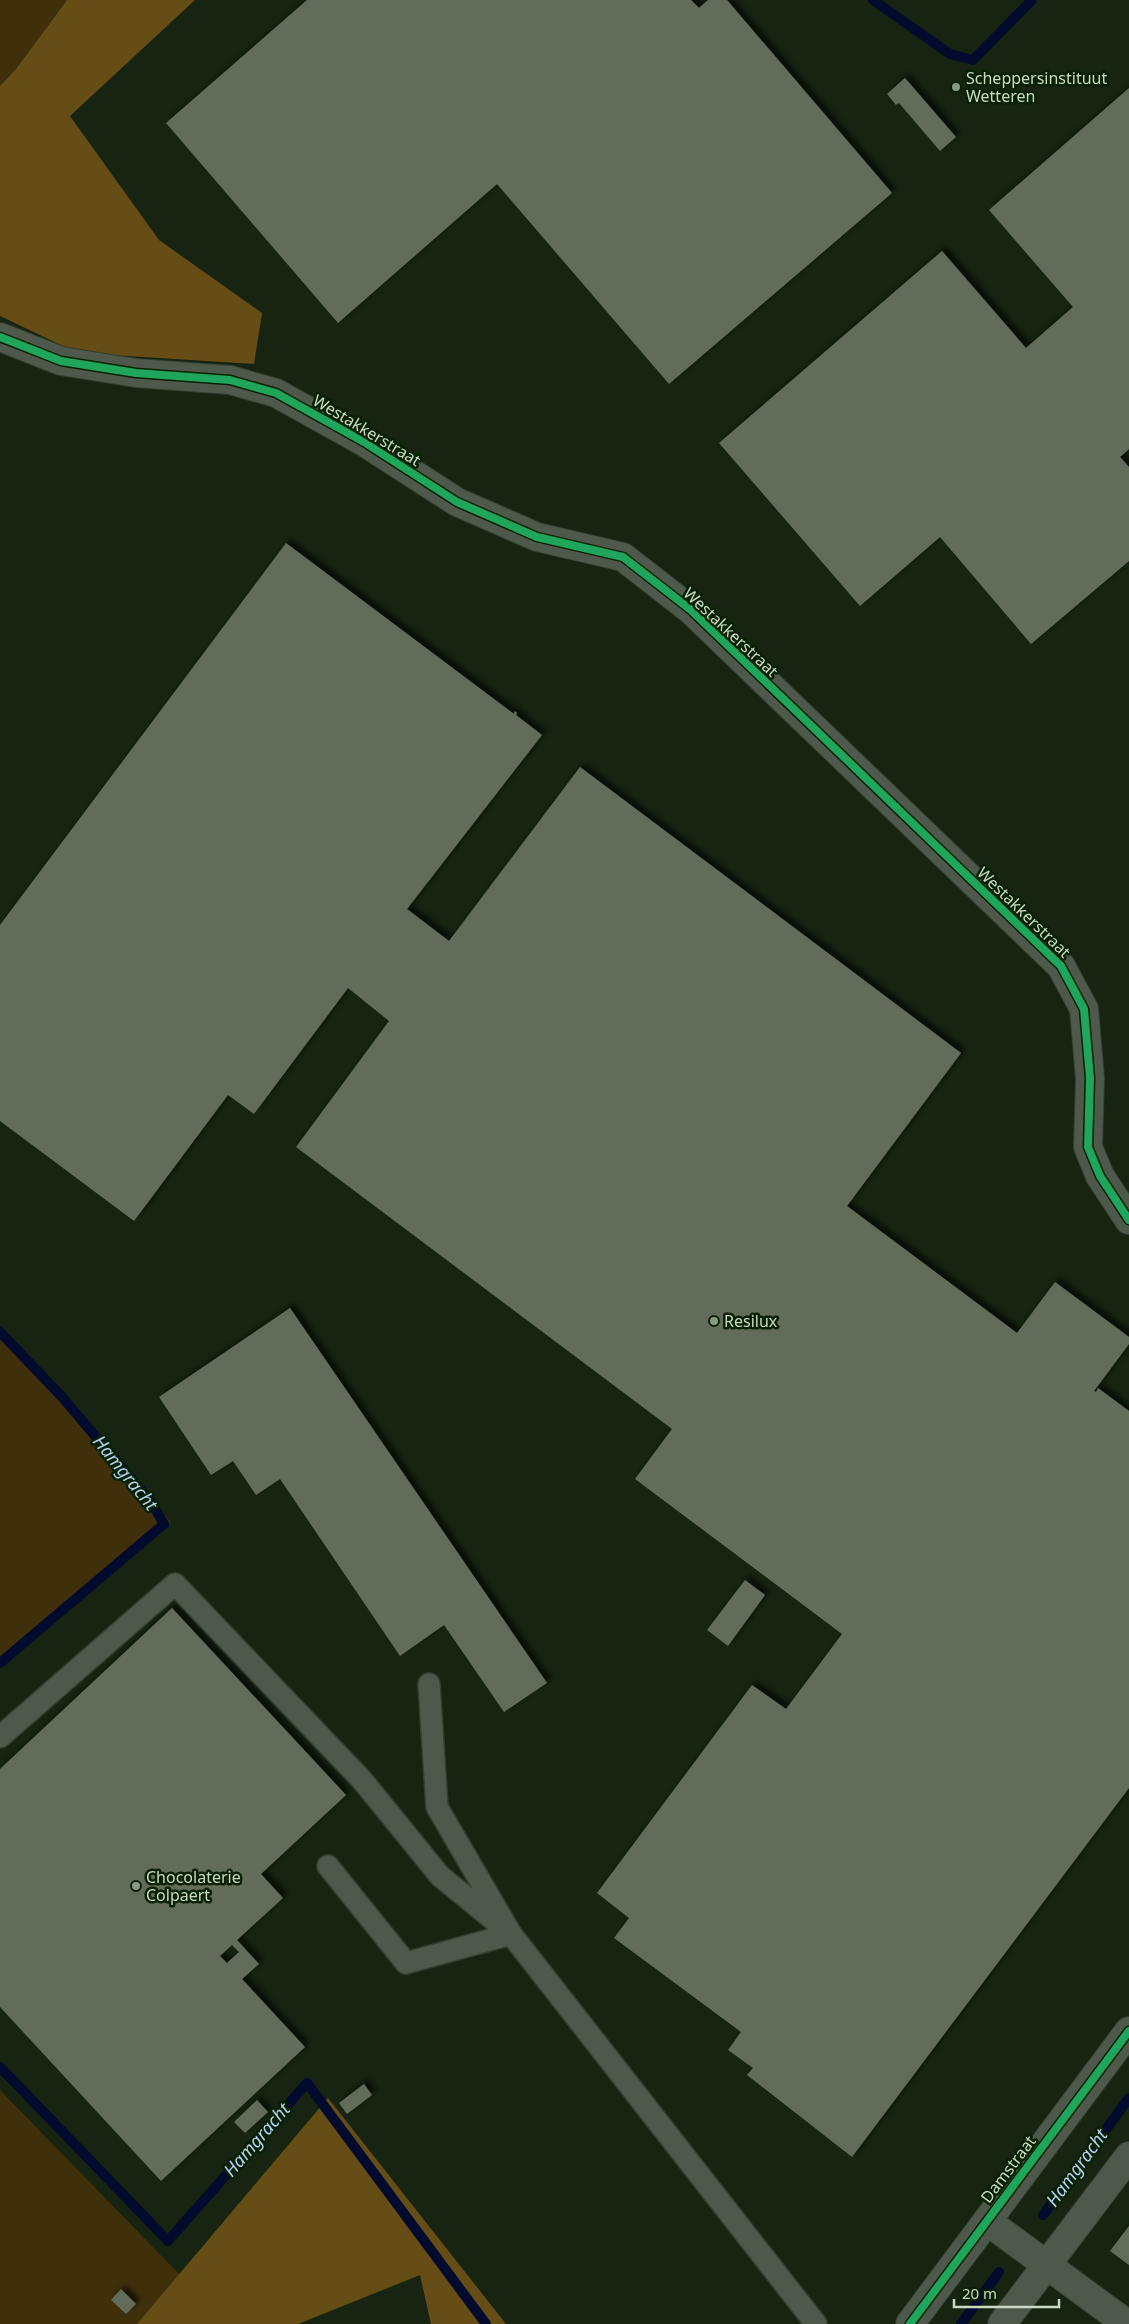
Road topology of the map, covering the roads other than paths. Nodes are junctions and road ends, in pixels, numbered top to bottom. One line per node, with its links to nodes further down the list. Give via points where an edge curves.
1 (0, 337): 2 (street, Westakkerstraat, via 61,361 136,374 230,380 276,393 364,442 457,502 537,537 623,557 691,610 1061,966 1084,1009 1090,1078 1088,1147 1100,1176)
2 (1129, 1220)
3 (430, 1684): 6 (lane, via 437,1807)
4 (0, 1737): 6 (lane, via 175,1584 362,1780 440,1876)
5 (328, 1866): 6 (lane, via 406,1962)
6 (511, 1934): 11 (lane)
7 (1129, 2031): 9 (street, Damstraat)
8 (1129, 2156): 10 (street)
9 (987, 2221): 10 (street, Damstraat); 12 (street, Damstraat)
10 (1048, 2265): 13 (street); 14 (street, Damstraat)
11 (816, 2324)
12 (910, 2324)
13 (1002, 2324)
14 (1128, 2324)

